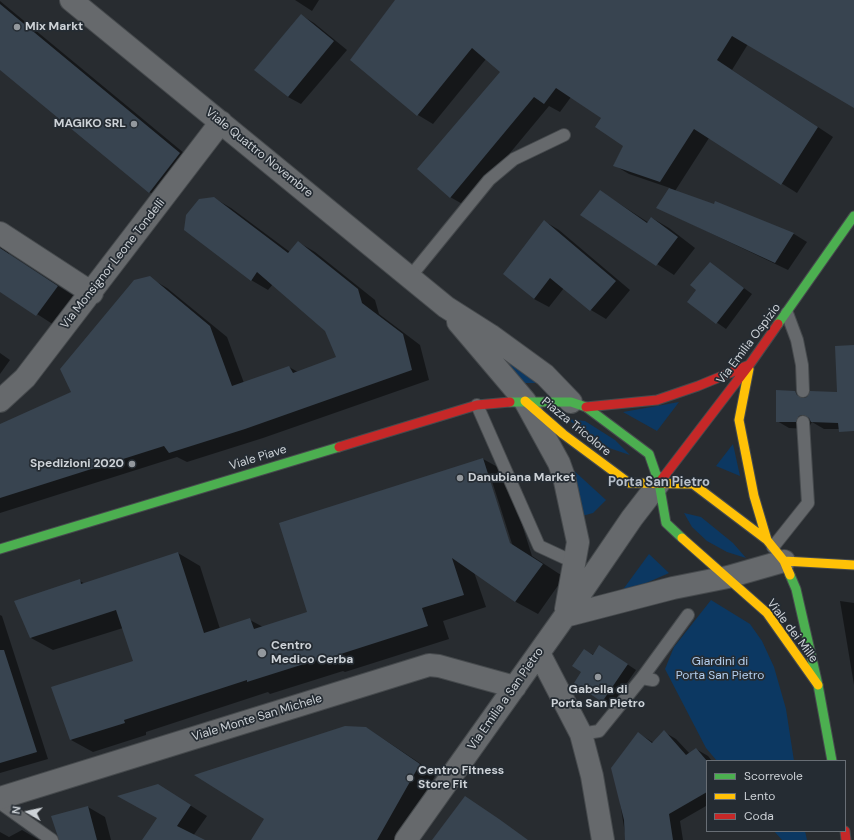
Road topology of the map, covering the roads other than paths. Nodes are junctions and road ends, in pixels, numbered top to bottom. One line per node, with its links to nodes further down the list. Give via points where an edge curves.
1 (70, 0): 2 (street, Viale Quattro Novembre)
2 (221, 122): 6 (street, Viale Quattro Novembre); 7 (street, Via Monsignor Leone Tondelli)
3 (564, 135): 6 (lane, via 514,159 489,180)
4 (854, 216): 9 (main road, Via Emilia Ospizio)
5 (0, 233): 7 (street)
6 (410, 277): 8 (street, Viale Quattro Novembre)
7 (92, 293): 12 (street, Via Monsignor Leone Tondelli, via 25,378)
8 (446, 307): 13 (street, Viale Quattro Novembre); 14 (street, Viale Quattro Novembre, via 545,375)
9 (787, 313): 10 (main road, Via Emilia Ospizio); 11 (lane, via 802,365)
10 (750, 364): 14 (main road, via 657,400); 17 (main road, Via Emilia Ospizio); 19 (main road, via 739,420 754,496)
11 (803, 391)
12 (0, 401)
13 (526, 401): 14 (main road, Piazza Tricolore); 15 (main road, Viale Piave); 17 (main road, Piazza Tricolore, via 563,434 629,483); 20 (street, Via Emilia a San Pietro, via 564,477 578,542)
14 (578, 404): 17 (main road, Piazza Tricolore, via 649,454)
15 (477, 405): 18 (main road, Viale Piave); 20 (lane, via 540,546 567,559)
16 (803, 422): 19 (lane, via 808,503)
17 (659, 483): 19 (main road, Piazza Tricolore, via 693,484 729,510); 22 (main road, Piazza Tricolore, via 666,523); 24 (street, Via Emilia a San Pietro, via 624,529)
18 (0, 549)
19 (775, 550): 21 (main road); 22 (street); 26 (main road, Viale dei Mille, via 796,589)
20 (575, 558): 24 (street, Via Emilia a San Pietro)
21 (854, 565)
22 (728, 578): 24 (street, via 674,588); 26 (main road, Viale dei Mille, via 767,613)
23 (688, 615): 28 (lane, via 648,679 599,731)
24 (565, 616): 25 (street, Via Emilia a San Pietro)
25 (538, 653): 27 (street, Via Emilia a San Pietro); 28 (street)
26 (818, 685): 29 (main road, Viale dei Mille)
27 (515, 687): 30 (street, Viale Monte San Michele, via 429,665); 33 (street, Via Emilia a San Pietro)
28 (581, 734): 34 (street, via 592,776)
29 (832, 760)
30 (0, 798)
31 (0, 803): 32 (lane)
32 (52, 840)
33 (406, 840)
34 (603, 840)

